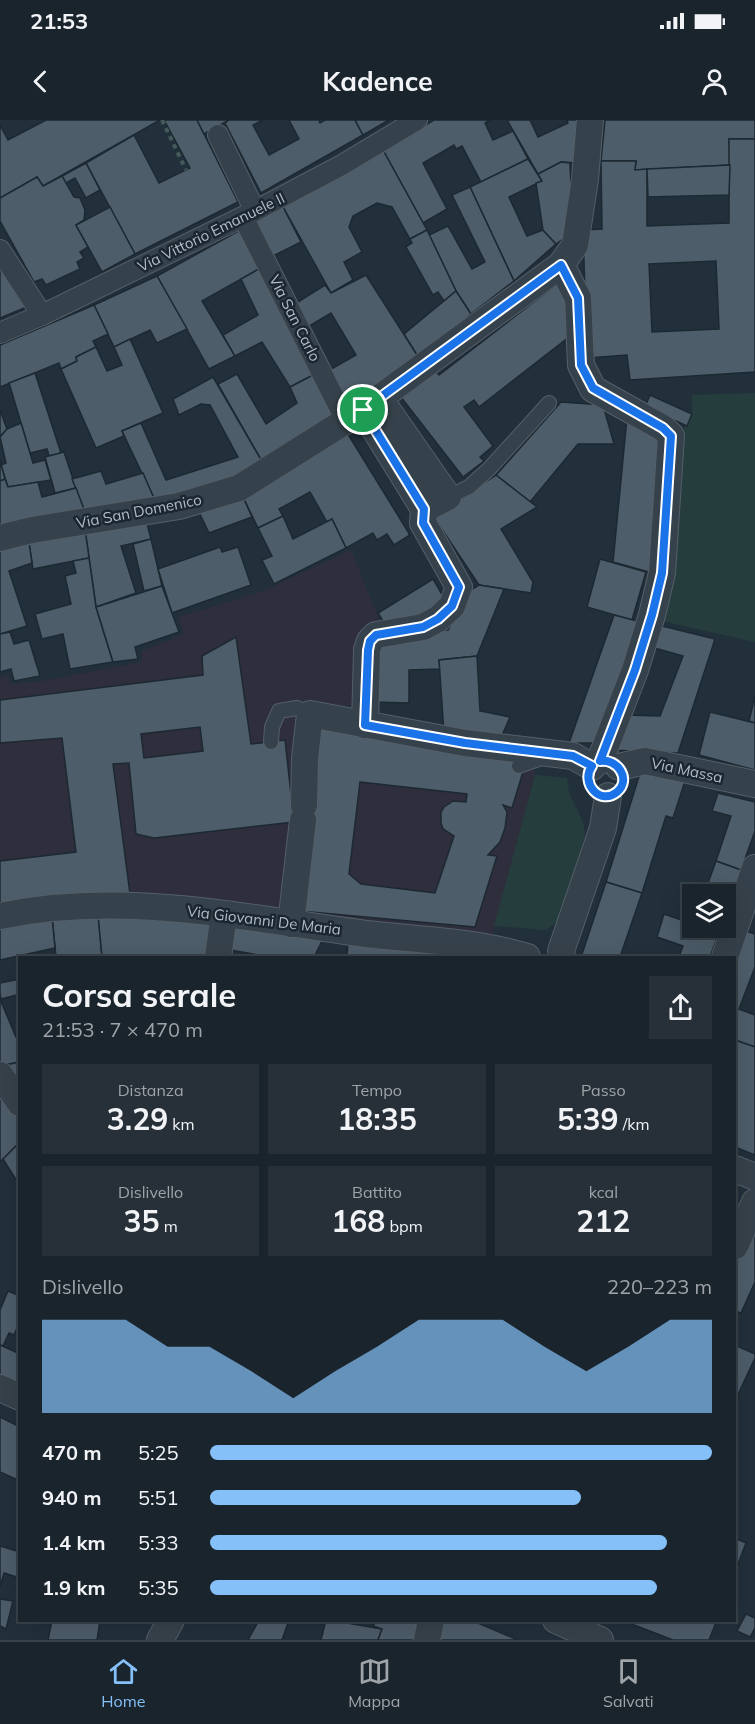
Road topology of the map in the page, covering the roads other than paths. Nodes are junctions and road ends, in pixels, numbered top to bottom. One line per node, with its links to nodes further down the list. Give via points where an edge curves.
1 (417, 120): 4 (street, Via Vittorio Emanuele II)
2 (590, 120): 6 (street, Via San Domenico, via 575,245)
3 (218, 135): 4 (street, Via San Carlo)
4 (249, 214): 7 (street, Via Vittorio Emanuele II); 10 (street, Via San Carlo)
5 (0, 250): 7 (street)
6 (561, 265): 10 (street, Via San Domenico); 18 (street, via 578,298 581,365 593,388 671,436 662,573)
7 (42, 315): 8 (street, Via Vittorio Emanuele II)
8 (0, 333)
9 (549, 403): 11 (lane, via 489,469 469,487)
10 (363, 410): 11 (street); 12 (street); 13 (street, Via San Domenico, via 239,488 179,506)
11 (448, 497): 12 (street)
12 (424, 516): 15 (street, via 459,587 452,606 438,619 423,627 376,635 370,641)
13 (0, 538)
14 (310, 714): 15 (street); 16 (lane, via 297,708 279,711); 24 (street)
15 (365, 725): 17 (street)
16 (271, 742)
17 (555, 754): 18 (street); 19 (lane)
18 (604, 765): 20 (street, Via Massa, via 645,761); 25 (street, via 588,775 590,787 599,795 608,795 603,828)
19 (519, 766)
20 (755, 784)
21 (755, 868): 28 (street)
22 (224, 914): 23 (street, Via Giovanni De Maria, via 124,904); 24 (street, Via Giovanni De Maria); 26 (street)
23 (0, 916)
24 (291, 924): 27 (street, Via Giovanni De Maria, via 350,923 499,948)
25 (556, 955)
26 (218, 956)
27 (524, 956)
28 (725, 956)
29 (0, 1075): 30 (street)
30 (18, 1100)
31 (736, 1169): 32 (street)
32 (755, 1177)
33 (755, 1202): 34 (street)
34 (736, 1244)
35 (0, 1388): 36 (street)
36 (18, 1396)
37 (170, 1622): 40 (street)
38 (431, 1622): 41 (street)
39 (563, 1622): 42 (street)
40 (160, 1640)
41 (427, 1640)
42 (600, 1640)

